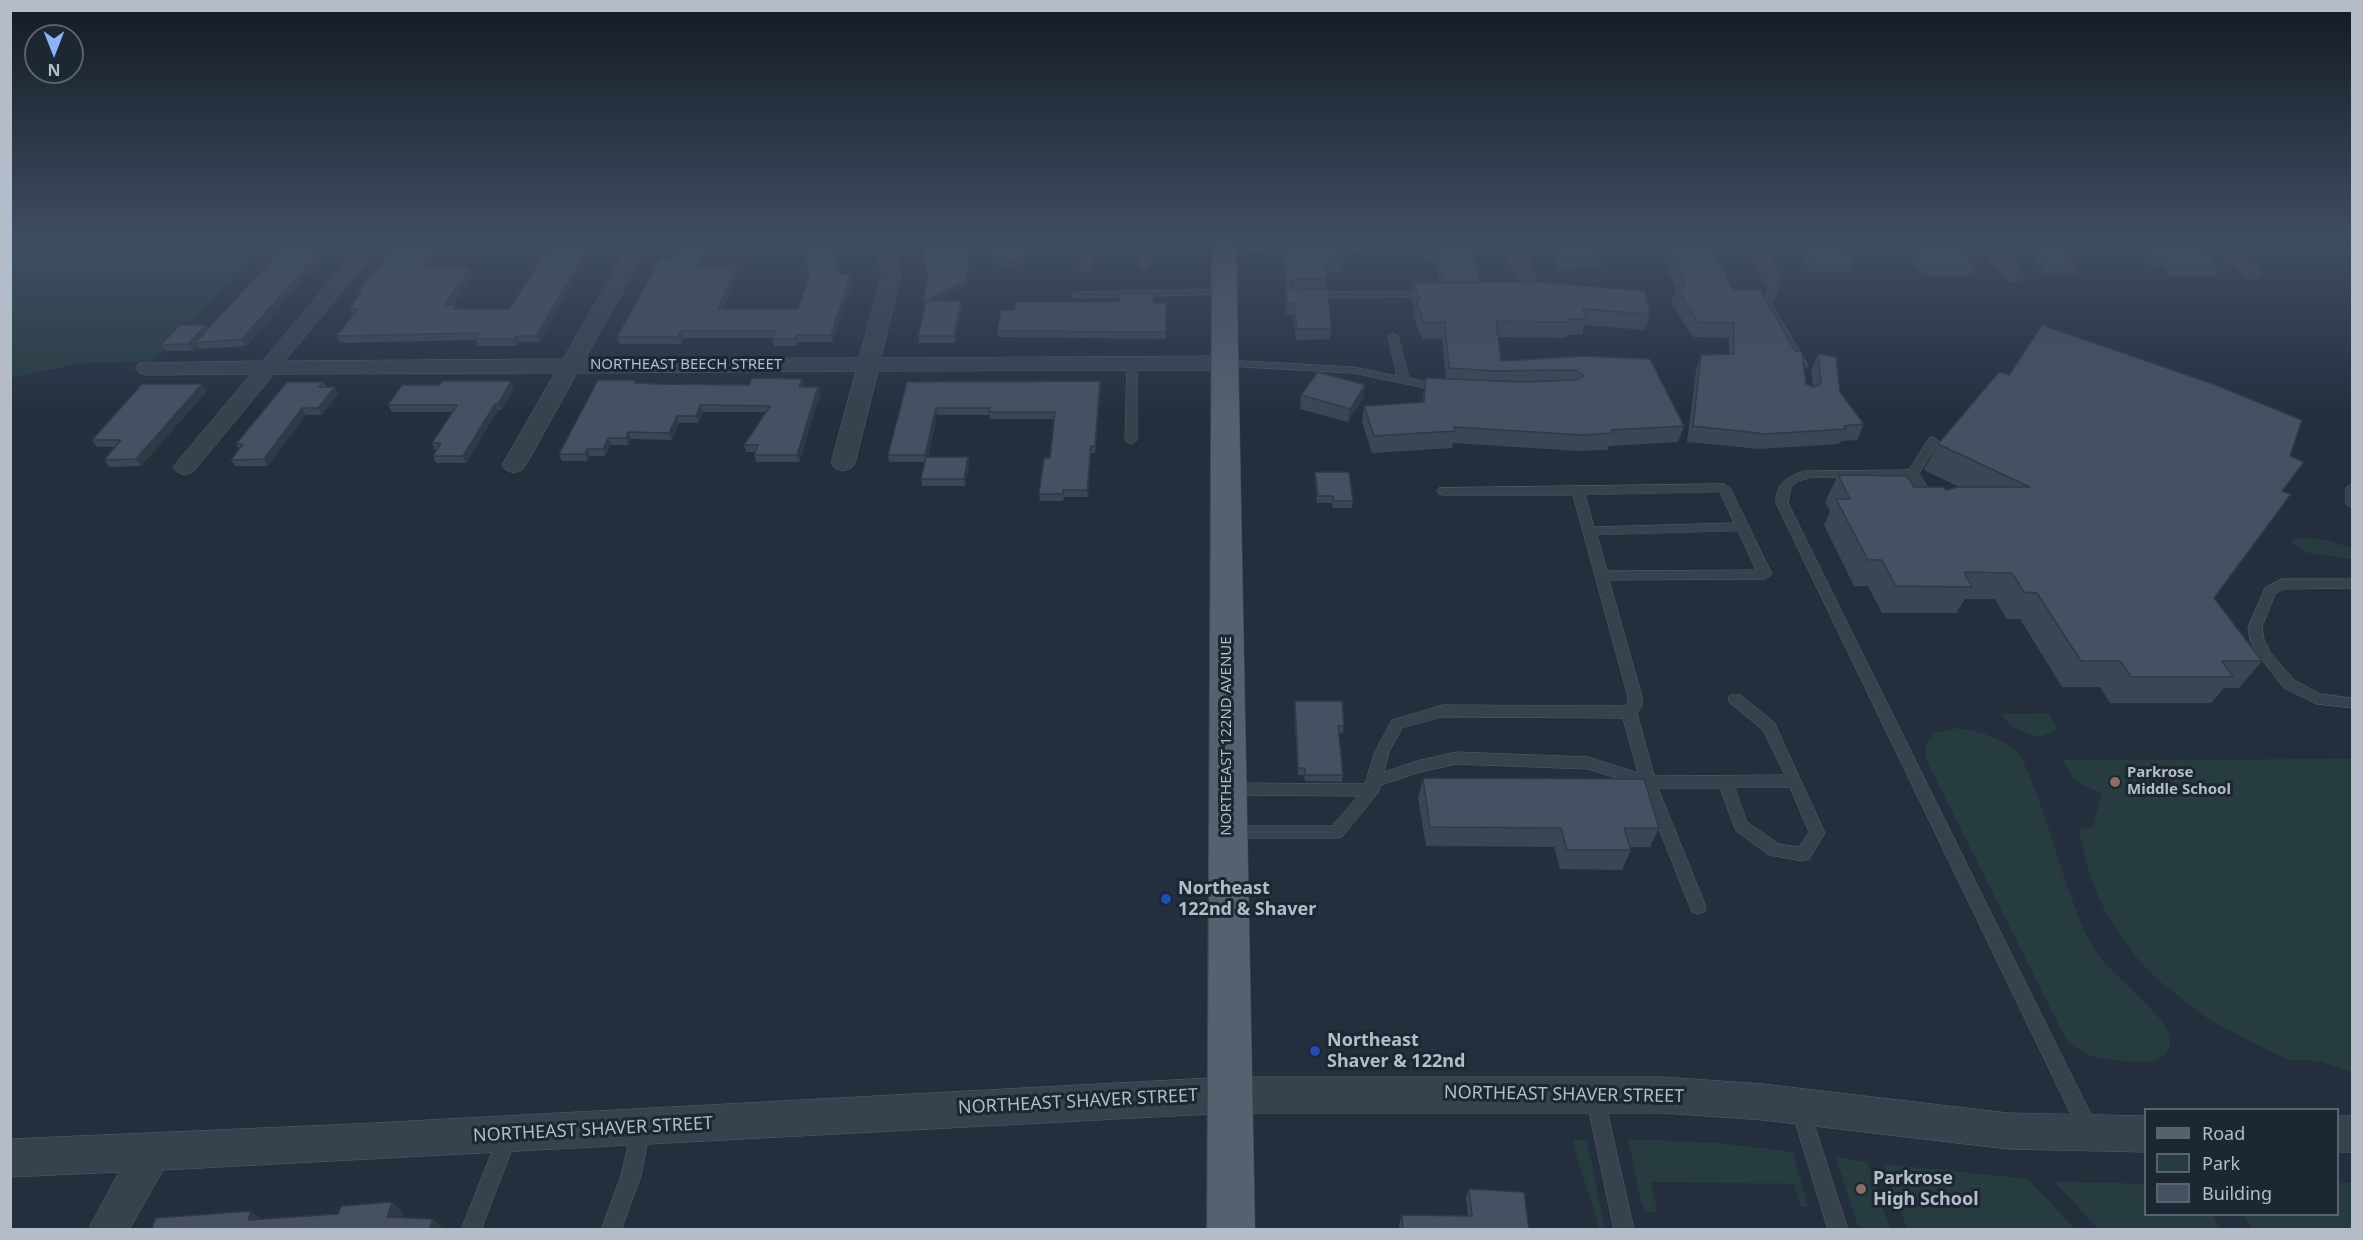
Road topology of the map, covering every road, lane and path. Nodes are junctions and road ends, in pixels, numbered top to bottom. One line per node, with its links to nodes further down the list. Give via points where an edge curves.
1 (323, 301): 11 (street)
2 (606, 301): 10 (street)
3 (884, 301): 9 (street)
4 (1224, 301): 8 (main road, NORTHEAST 122ND AVENUE)
5 (1767, 301): 13 (lane, via 1803,363)
6 (1393, 336): 14 (lane)
7 (1132, 363): 8 (street, NORTHEAST BEECH STREET); 9 (street, NORTHEAST BEECH STREET); 16 (lane)
8 (1226, 363): 14 (lane, via 1353,370); 38 (main road, NORTHEAST 122ND AVENUE)
9 (869, 364): 10 (street, NORTHEAST BEECH STREET); 18 (street)
10 (568, 366): 11 (street, NORTHEAST BEECH STREET); 19 (street)
11 (266, 367): 12 (street, NORTHEAST BEECH STREET); 20 (street)
12 (147, 368)
13 (1804, 375)
14 (1404, 381): 15 (lane)
15 (1448, 388)
16 (1131, 440)
17 (1933, 441): 21 (lane)
18 (843, 464)
19 (514, 465)
20 (185, 467)
21 (1913, 474): 26 (lane); 46 (lane, via 1797,476 1786,483 1781,492 1782,503)
22 (2352, 488): 25 (lane)
23 (1443, 490): 24 (lane)
24 (1578, 490): 27 (lane, via 1724,488); 28 (lane)
25 (2352, 504)
26 (1936, 511)
27 (1743, 527): 28 (lane); 29 (lane, via 1765,574)
28 (1589, 531): 29 (lane)
29 (1602, 576): 33 (lane, via 1635,697)
30 (2352, 582): 32 (lane, via 2282,584 2270,591 2255,627 2265,655 2289,684 2317,699)
31 (1735, 699): 35 (lane, via 1769,726)
32 (2352, 703)
33 (1629, 712): 36 (lane); 37 (lane, via 1443,711 1396,724)
34 (1725, 780): 35 (lane); 35 (lane, via 1741,826 1775,850 1803,854 1817,833); 36 (lane)
35 (1795, 781)
36 (1647, 782): 37 (lane, via 1588,763 1456,758 1417,767); 40 (lane)
37 (1372, 786): 38 (lane); 39 (lane, via 1336,832)
38 (1227, 789): 39 (main road, NORTHEAST 122ND AVENUE)
39 (1227, 832): 42 (main road, NORTHEAST 122ND AVENUE)
40 (1698, 907)
41 (1595, 1094): 42 (street, NORTHEAST SHAVER STREET); 43 (street, NORTHEAST SHAVER STREET, via 1663,1095); 54 (lane)
42 (1229, 1095): 44 (street, NORTHEAST SHAVER STREET); 53 (main road, NORTHEAST 122ND AVENUE)
43 (1799, 1107): 46 (street, NORTHEAST SHAVER STREET, via 1932,1124); 55 (lane)
44 (641, 1128): 45 (street, NORTHEAST SHAVER STREET); 52 (lane, via 631,1176)
45 (508, 1134): 48 (street, NORTHEAST SHAVER STREET); 51 (lane)
46 (2091, 1134): 47 (street, NORTHEAST SHAVER STREET)
47 (2144, 1134)
48 (152, 1152): 49 (street, NORTHEAST SHAVER STREET); 50 (street)
49 (10, 1158)
50 (107, 1230)
51 (471, 1230)
52 (611, 1230)
53 (1231, 1230)
54 (1624, 1230)
55 (1838, 1230)

